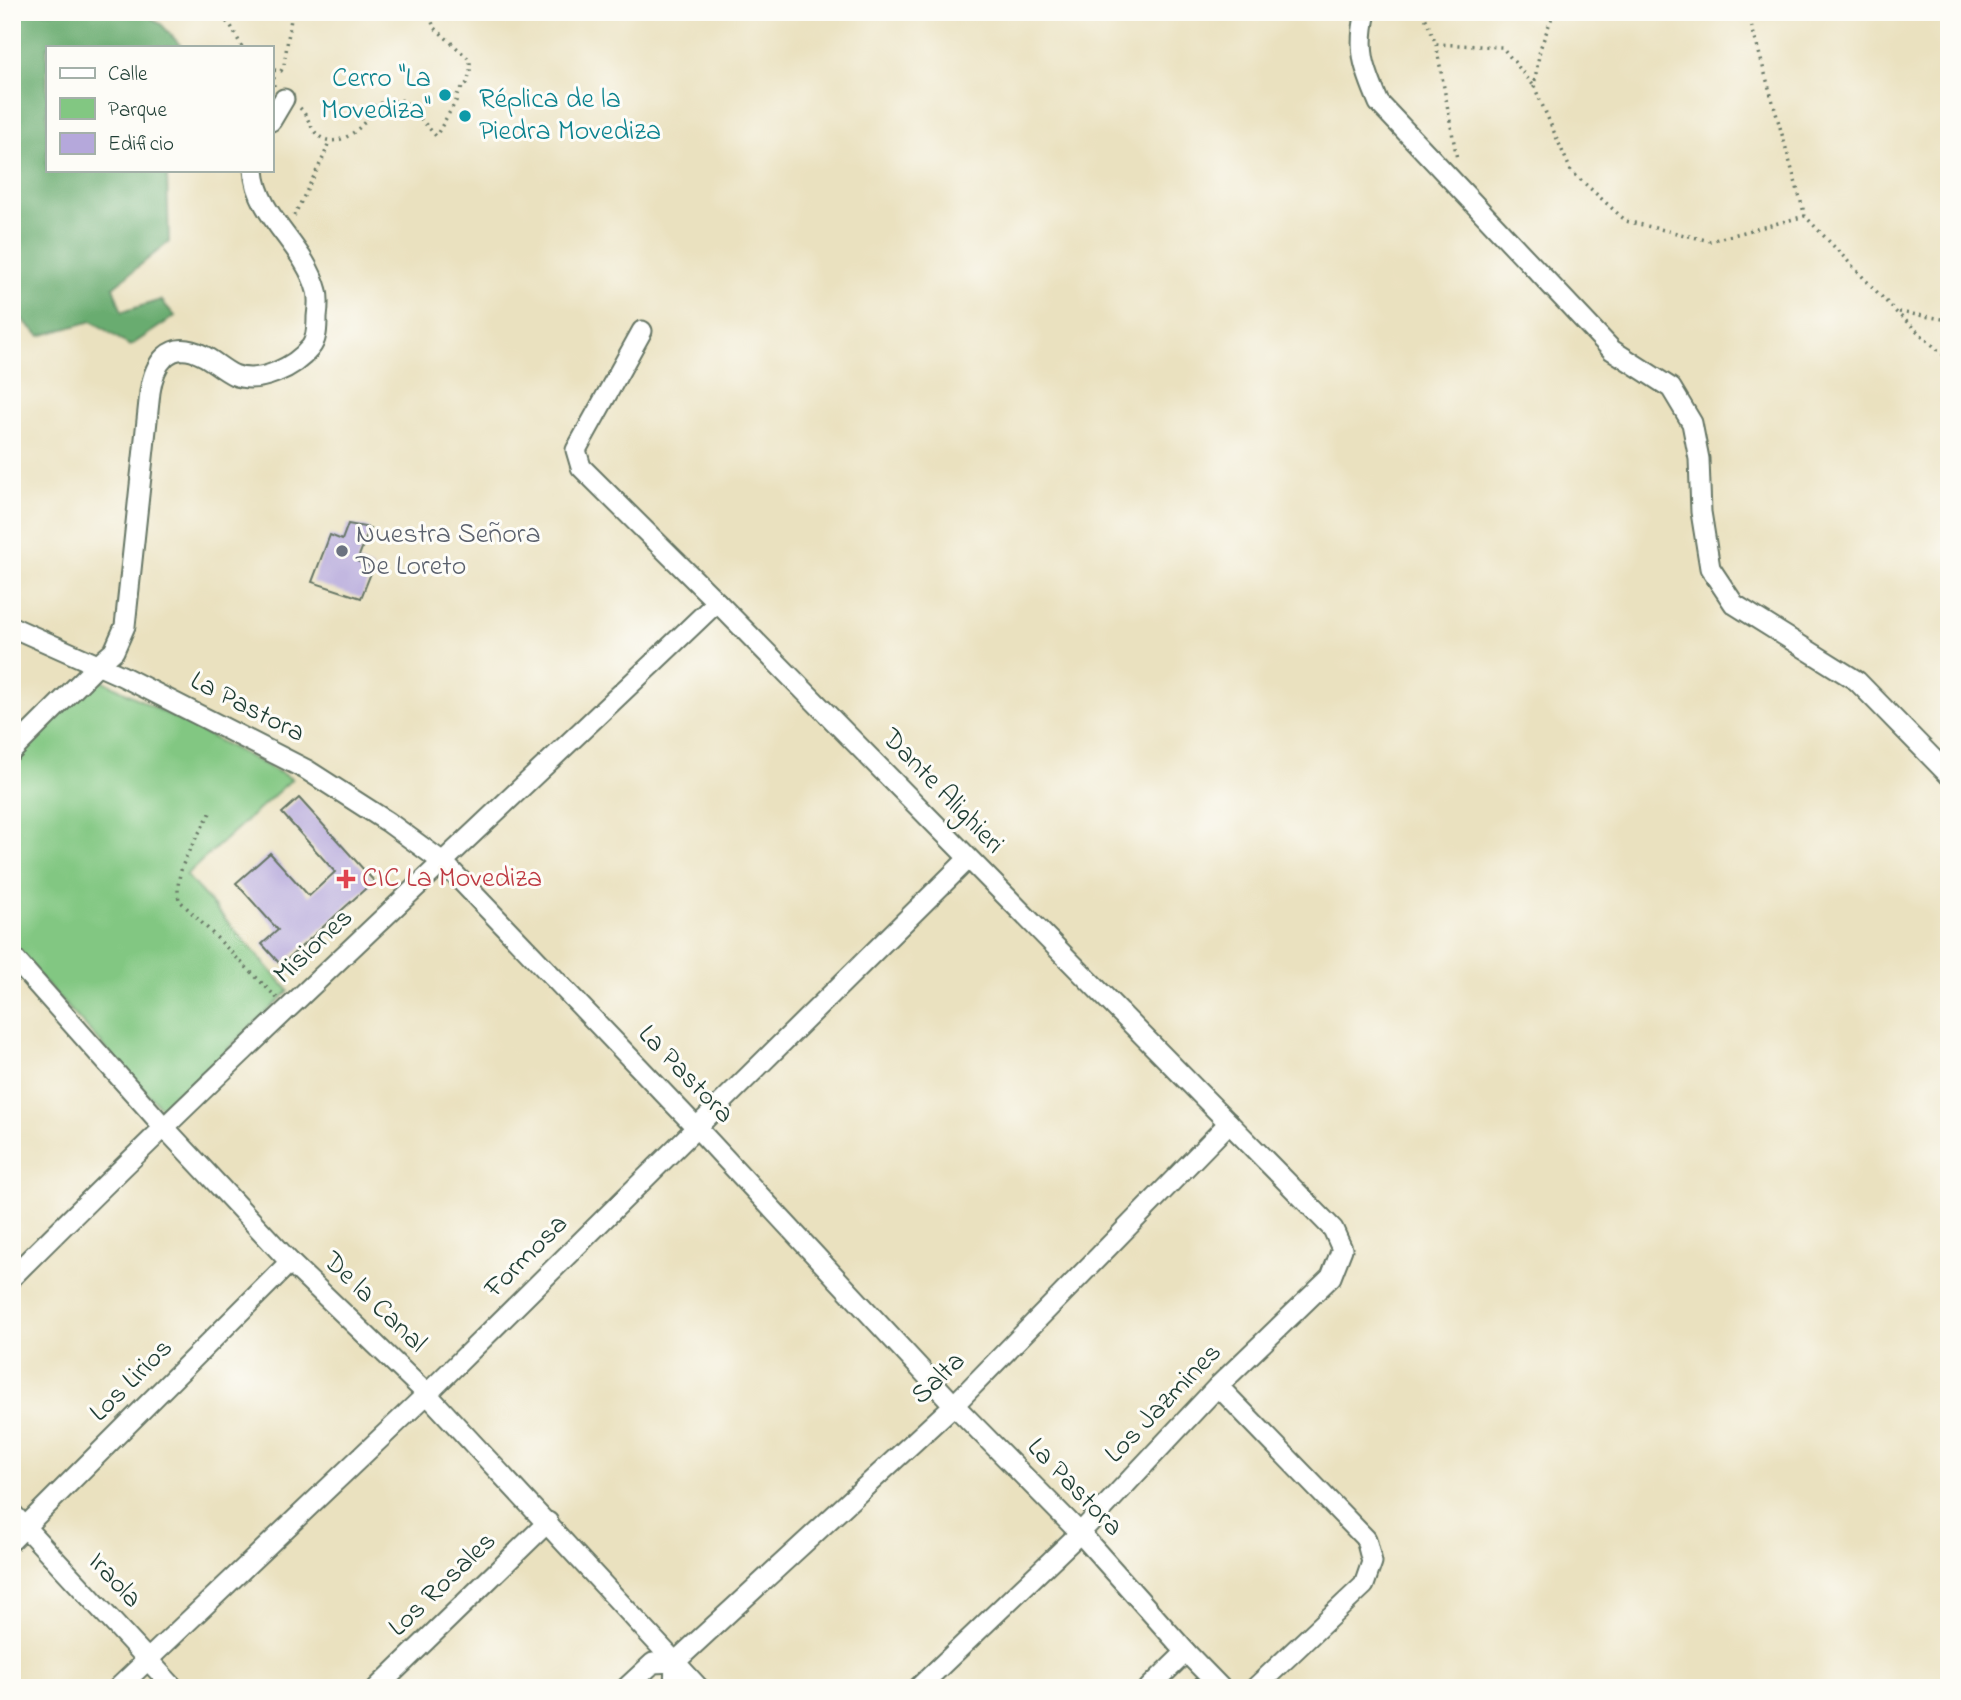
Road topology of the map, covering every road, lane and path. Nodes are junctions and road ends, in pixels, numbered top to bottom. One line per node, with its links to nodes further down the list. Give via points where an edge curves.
1 (216, 12): 9 (path, via 231,26)
2 (292, 12): 10 (path, via 284,65 281,71)
3 (428, 12): 14 (path, via 434,27 470,60 467,83 436,136 404,100 376,104 353,133)
4 (1366, 12): 16 (street, via 1360,37 1366,73 1379,103)
5 (1423, 12): 8 (path)
6 (1554, 12): 11 (path, via 1540,49)
7 (1751, 12): 17 (path)
8 (1436, 44): 11 (path, via 1502,47); 16 (path)
9 (241, 46)
10 (274, 70): 12 (path, via 273,84)
11 (1534, 86): 17 (path, via 1571,171 1626,220 1710,241)
12 (284, 99): 13 (street); 14 (path, via 301,108 318,135)
13 (273, 118)
14 (329, 141): 18 (path)
15 (254, 172): 18 (street, via 255,188)
16 (1464, 192): 27 (street, via 1612,350 1671,388 1692,423 1710,568 1734,604 1857,681)
17 (1805, 216): 19 (path)
18 (285, 233): 25 (street, via 307,262 318,293 313,344 301,359 265,376 236,375 200,353 168,353 158,363 150,392 125,626 114,651)
19 (1896, 312): 20 (path); 22 (path)
20 (1949, 320)
21 (642, 331): 23 (street, Dante Alighieri, via 576,450 581,467)
22 (1949, 360)
23 (717, 601): 29 (street, Dante Alighieri); 30 (street, Misiones)
24 (12, 627): 25 (street, La Pastora)
25 (97, 666): 26 (street); 30 (street, La Pastora, via 307,770)
26 (12, 751)
27 (1949, 775)
28 (210, 813): 32 (path, via 178,874 179,900)
29 (968, 859): 33 (street, Dante Alighieri); 35 (street, Formosa)
30 (444, 863): 32 (street, Misiones); 35 (street, La Pastora)
31 (12, 956): 34 (street, De la Canal)
32 (288, 1009): 34 (street, Misiones)
33 (1229, 1123): 37 (street, Dante Alighieri, via 1333,1229 1342,1249); 41 (street, Salta)
34 (163, 1126): 36 (street, De la Canal); 38 (street, Misiones)
35 (697, 1128): 40 (street, Formosa); 41 (street, La Pastora)
36 (290, 1262): 40 (street, De la Canal); 43 (street, Los Lirios)
37 (1331, 1277): 39 (street, Los Jazmines)
38 (12, 1278)
39 (1218, 1385): 44 (street, Los Jazmines); 57 (street, via 1366,1539 1372,1562 1364,1585)
40 (427, 1394): 42 (street, De la Canal); 46 (street, Formosa)
41 (954, 1405): 44 (street, La Pastora); 47 (street, Salta)
42 (548, 1522): 47 (street, De la Canal); 50 (street, Los Rosales)
43 (17, 1527): 46 (street, Iraola)
44 (1080, 1533): 45 (street, La Pastora); 54 (street, Los Jazmines)
45 (1185, 1652): 55 (street); 56 (street, La Pastora)
46 (147, 1659): 48 (street, Formosa); 49 (street, Iraola)
47 (676, 1662): 51 (street, Salta, via 653,1663); 52 (street); 53 (street, De la Canal)
48 (118, 1688)
49 (174, 1688)
50 (376, 1688)
51 (626, 1688)
52 (674, 1688)
53 (699, 1688)
54 (918, 1688)
55 (1149, 1688)
56 (1221, 1688)
57 (1255, 1688)

